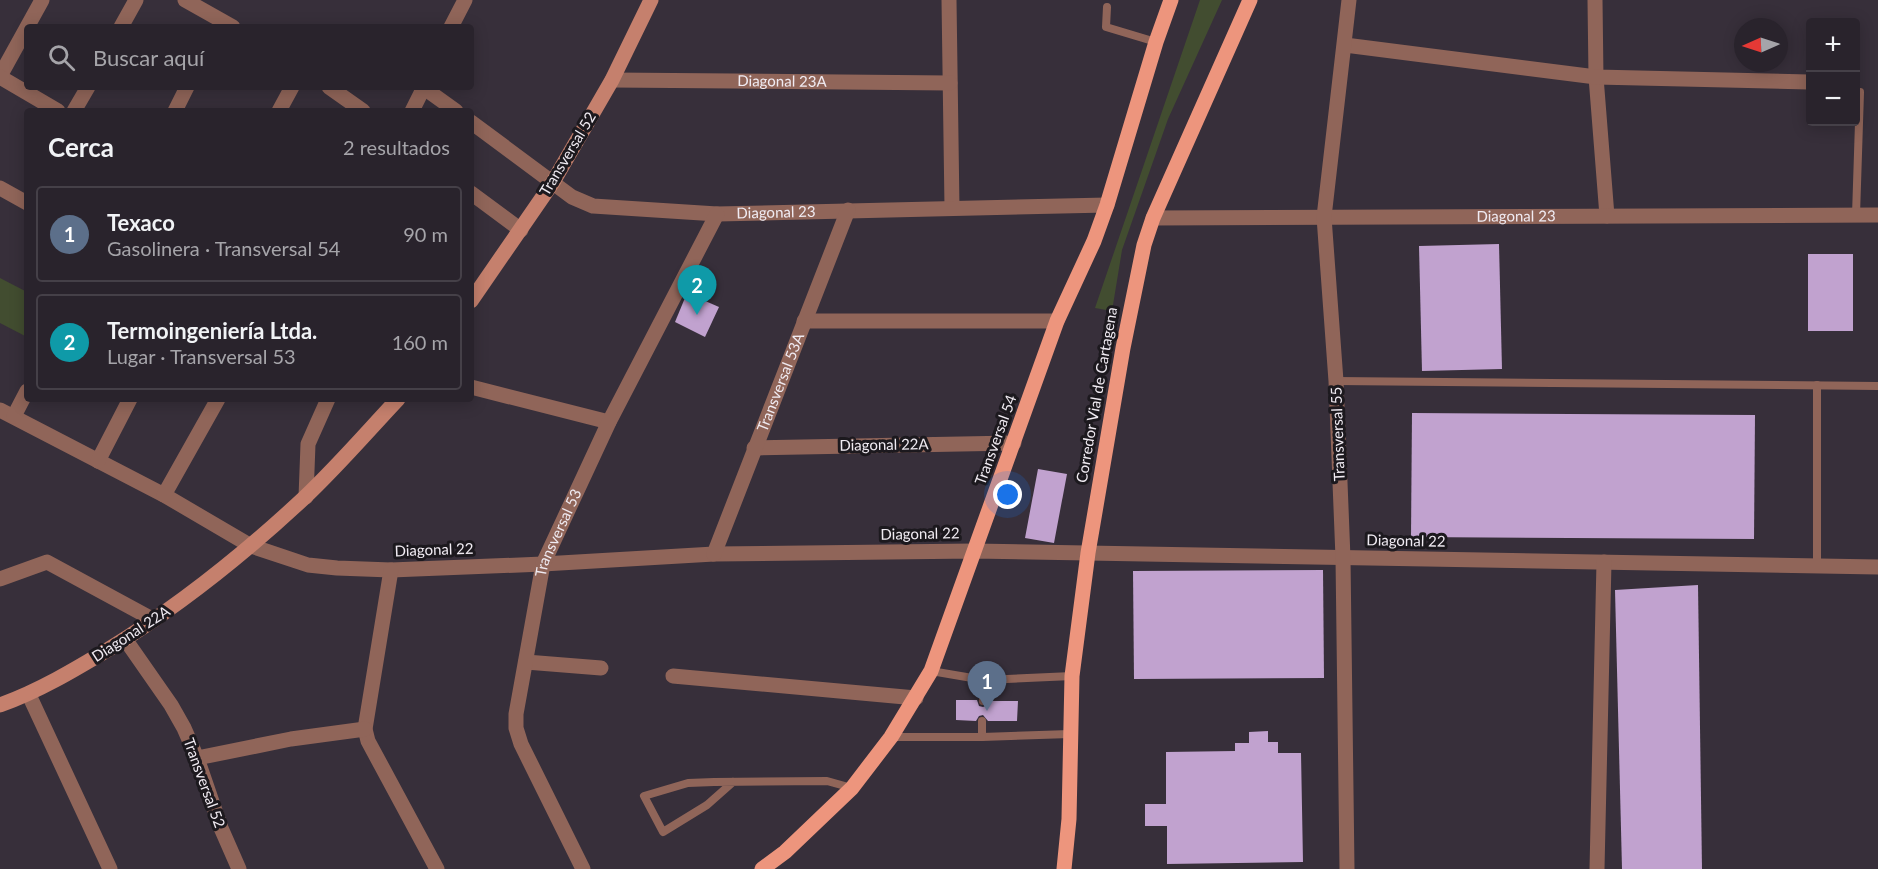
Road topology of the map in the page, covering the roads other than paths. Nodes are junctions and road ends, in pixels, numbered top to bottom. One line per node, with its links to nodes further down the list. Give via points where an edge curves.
1 (42, 0): 12 (street)
2 (136, 0): 13 (street)
3 (185, 0): 14 (street)
4 (465, 0): 15 (street)
5 (651, 0): 21 (street, Transversal 52)
6 (949, 0): 23 (street)
7 (1171, 0): 17 (main road, Transversal 54)
8 (1250, 0): 51 (main road, Corredor Vial de Cartagena)
9 (1349, 0): 18 (street, Transversal 55)
10 (1595, 0): 19 (street)
11 (1107, 7): 17 (lane, via 1106,27)
12 (29, 24)
13 (123, 24)
14 (224, 24)
15 (453, 24)
16 (24, 33): 20 (street)
17 (1156, 42): 43 (main road, Transversal 54)
18 (1345, 45): 19 (street); 50 (street, Transversal 55)
19 (1596, 76): 22 (street); 49 (street)
20 (0, 77): 30 (street)
21 (612, 80): 23 (street, Diagonal 23A); 39 (street, Transversal 52)
22 (1806, 82)
23 (950, 83): 44 (street)
24 (86, 90): 31 (street)
25 (186, 90): 32 (street)
26 (290, 90): 33 (street)
27 (333, 90): 34 (street)
28 (422, 90): 35 (street)
29 (428, 90): 36 (street)
30 (53, 108)
31 (76, 108)
32 (176, 108)
33 (281, 108)
34 (359, 108)
35 (414, 108)
36 (452, 108)
37 (474, 124): 39 (street, Diagonal 23)
38 (1859, 126): 47 (lane)
39 (553, 182): 46 (street, Diagonal 23, via 572,197 593,206); 52 (street, Transversal 52)
40 (0, 188): 42 (street)
41 (474, 195): 52 (street)
42 (24, 201)
43 (1107, 205): 44 (street, Diagonal 23); 55 (main road, Transversal 54)
44 (952, 208): 45 (street, Diagonal 23)
45 (848, 210): 46 (street, Diagonal 23); 54 (street, Transversal 53A)
46 (717, 214): 66 (street, Transversal 53)
47 (1856, 215): 48 (street, Diagonal 23); 49 (street, Diagonal 23)
48 (1878, 215)
49 (1607, 216): 50 (street, Diagonal 23)
50 (1324, 217): 51 (street, Diagonal 23); 56 (street, Transversal 55)
51 (1153, 218): 74 (main road, Corredor Vial de Cartagena, via 1123,348)
52 (521, 230): 53 (street, Transversal 52)
53 (474, 297)
54 (804, 321): 55 (street); 68 (street, Transversal 53A)
55 (1057, 321): 67 (main road, Transversal 54)
56 (1336, 381): 57 (lane); 76 (street, Transversal 55)
57 (1817, 385): 58 (lane); 79 (lane)
58 (1878, 386)
59 (474, 388): 66 (street)
60 (24, 394): 65 (street)
61 (128, 402): 69 (street)
62 (216, 402): 70 (street)
63 (327, 402): 71 (street, via 308,444)
64 (395, 402): 71 (street)
65 (7, 413): 69 (street, Diagonal 22)
66 (609, 422): 78 (street, Transversal 53)
67 (1014, 442): 68 (street, Diagonal 22A); 73 (main road, Transversal 54)
68 (754, 448): 75 (street, Transversal 53A)
69 (98, 462): 70 (street, Diagonal 22)
70 (164, 495): 72 (street, Diagonal 22)
71 (306, 497): 72 (street)
72 (251, 546): 81 (street, Diagonal 22, via 308,565); 83 (street, Diagonal 22A)
73 (974, 552): 74 (street, Diagonal 22); 75 (street, Diagonal 22); 87 (main road, Transversal 54)
74 (1088, 553): 76 (street, Diagonal 22); 89 (main road, Corredor Vial de Cartagena)
75 (714, 554): 78 (street, Diagonal 22)
76 (1343, 558): 77 (street, Diagonal 22); 113 (street, Transversal 55)
77 (1604, 562): 79 (street, Diagonal 22); 114 (street)
78 (543, 564): 81 (street, Diagonal 22); 85 (street, Transversal 53)
79 (1817, 566): 80 (street, Diagonal 22)
80 (1878, 567)
81 (391, 570): 96 (street)
82 (0, 579): 83 (street, via 47,562)
83 (154, 620): 84 (street, Diagonal 22A)
84 (125, 639): 91 (street, Diagonal 22A); 100 (street, Transversal 52, via 171,705)
85 (526, 662): 86 (street); 108 (street, Transversal 53, via 516,728)
86 (601, 668)
87 (931, 670): 90 (lane); 92 (main road, Transversal 54)
88 (674, 676): 92 (street)
89 (1072, 676): 90 (lane); 97 (main road, Corredor Vial de Cartagena)
90 (984, 680): 93 (lane)
91 (29, 695): 94 (street, Diagonal 22A); 105 (street)
92 (916, 698): 98 (main road, Transversal 54)
93 (983, 701)
94 (0, 705)
95 (982, 721): 99 (lane)
96 (365, 729): 100 (street); 107 (street)
97 (1070, 734): 99 (lane); 103 (main road, Corredor Vial de Cartagena)
98 (891, 737): 99 (lane); 102 (main road, Transversal 54)
99 (982, 737)
100 (197, 758): 106 (street, Transversal 52)
101 (733, 782): 101 (lane, via 688,783 644,796 663,832 707,805); 102 (lane, via 827,781)
102 (852, 788): 104 (main road, Transversal 54)
103 (1069, 819): 111 (main road, Corredor Vial de Cartagena); 112 (main road, Corredor Vial de Cartagena)
104 (785, 852): 109 (main road); 110 (main road)
105 (110, 869)
106 (240, 869)
107 (437, 869)
108 (584, 869)
109 (762, 869)
110 (777, 869)
111 (1064, 869)
112 (1073, 869)
113 (1347, 869)
114 (1597, 869)

